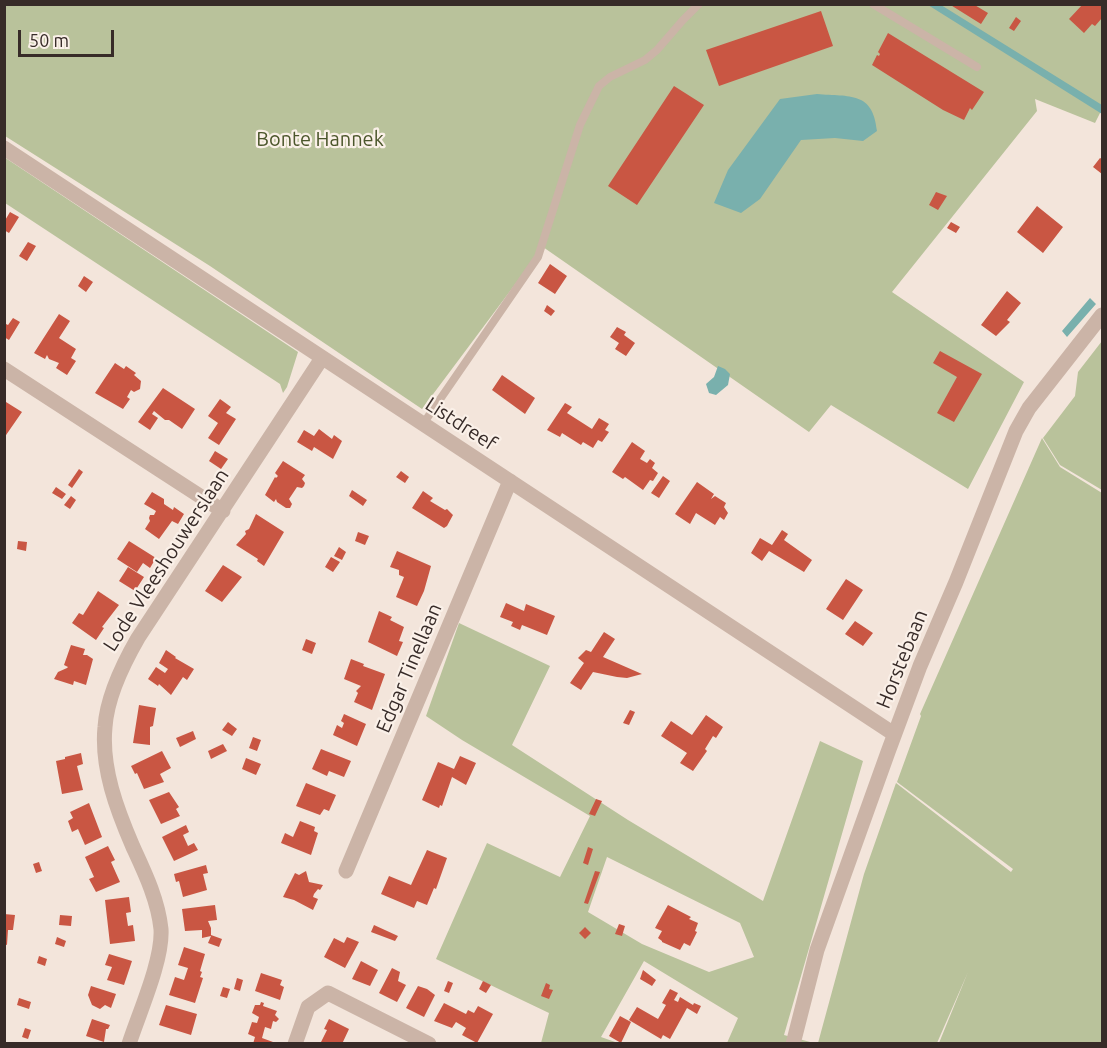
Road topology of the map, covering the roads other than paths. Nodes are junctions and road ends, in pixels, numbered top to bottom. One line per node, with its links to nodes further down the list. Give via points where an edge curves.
1 (699, 4): 8 (lane, via 645,60 599,86 579,125 538,258)
2 (873, 4): 3 (lane)
3 (977, 67)
4 (4, 148): 6 (street, Listdreef)
5 (1102, 315): 11 (street, Horstebaan, via 1029,408 1016,431)
6 (322, 358): 8 (street, Listdreef); 10 (street, Lode Vleeshouwerslaan)
7 (4, 369): 10 (street)
8 (423, 424): 9 (street, Listdreef)
9 (510, 481): 11 (street, Listdreef); 12 (street, Edgar Tinellaan)
10 (223, 511): 13 (street, Lode Vleeshouwerslaan, via 125,661 105,727 107,770 122,821 155,902 161,930 158,955)
11 (894, 734): 16 (street, Horstebaan, via 817,950)
12 (346, 871)
13 (129, 1044)
14 (295, 1044): 15 (street, via 308,1007 328,993)
15 (429, 1044)
16 (793, 1044)

